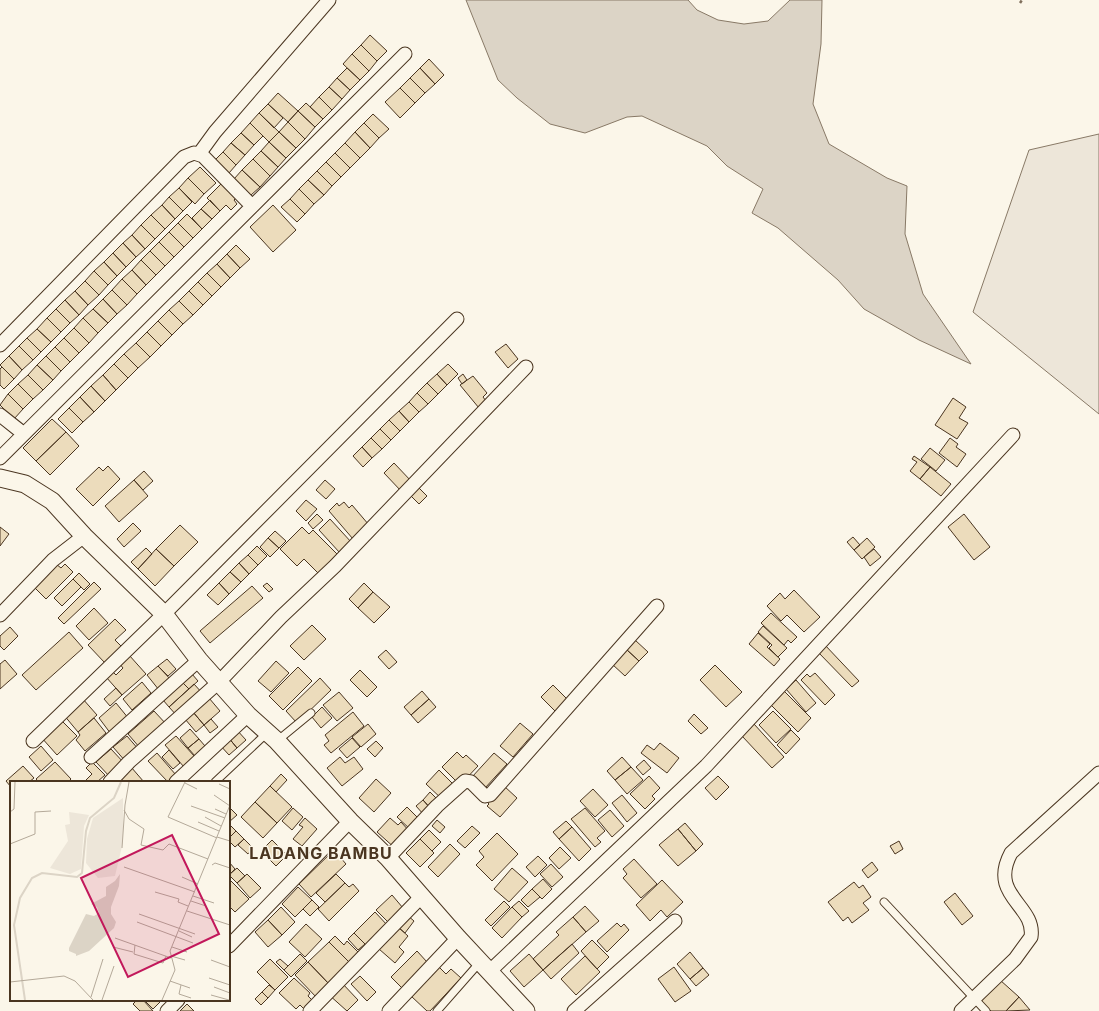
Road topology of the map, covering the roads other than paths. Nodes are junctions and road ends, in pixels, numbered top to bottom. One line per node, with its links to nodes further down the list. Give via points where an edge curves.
1 (329, 0): 3 (street)
2 (405, 54): 4 (street)
3 (199, 154): 4 (street, via 207,158); 6 (street, via 190,154 180,160)
4 (252, 206): 9 (street)
5 (457, 319): 15 (street)
6 (0, 346)
7 (526, 367): 18 (street, via 335,566 281,617)
8 (0, 415): 9 (street)
9 (24, 434): 11 (street)
10 (1013, 435): 35 (street, via 706,766)
11 (0, 458)
12 (1, 480): 13 (street, via 24,484 52,500)
13 (84, 536): 15 (street); 16 (street, via 53,560)
14 (657, 606): 29 (street, via 490,795 485,796 471,782 465,781 437,806)
15 (164, 614): 17 (street); 22 (street)
16 (0, 615)
17 (198, 660): 18 (street); 23 (street)
18 (219, 682): 20 (street); 25 (street)
19 (311, 713): 21 (lane)
20 (248, 715): 21 (street); 26 (street)
21 (272, 737): 27 (lane); 28 (street)
22 (34, 741)
23 (91, 757)
24 (1099, 773): 36 (street, via 1011,853 1004,865 1004,876 1011,896 1025,915 1031,937 1014,958)
25 (111, 781)
26 (177, 781)
27 (216, 781)
28 (350, 821): 29 (street); 34 (street)
29 (388, 858): 30 (street)
30 (421, 897): 33 (street); 39 (street)
31 (884, 902): 36 (lane)
32 (675, 921): 43 (street)
33 (458, 938): 35 (street); 40 (street)
34 (230, 945)
35 (486, 966): 41 (lane); 42 (street)
36 (973, 998): 44 (street); 45 (lane)
37 (177, 1001): 38 (street)
38 (167, 1011)
39 (310, 1011)
40 (389, 1011)
41 (437, 1011)
42 (526, 1011)
43 (574, 1011)
44 (961, 1011)
45 (986, 1011)

